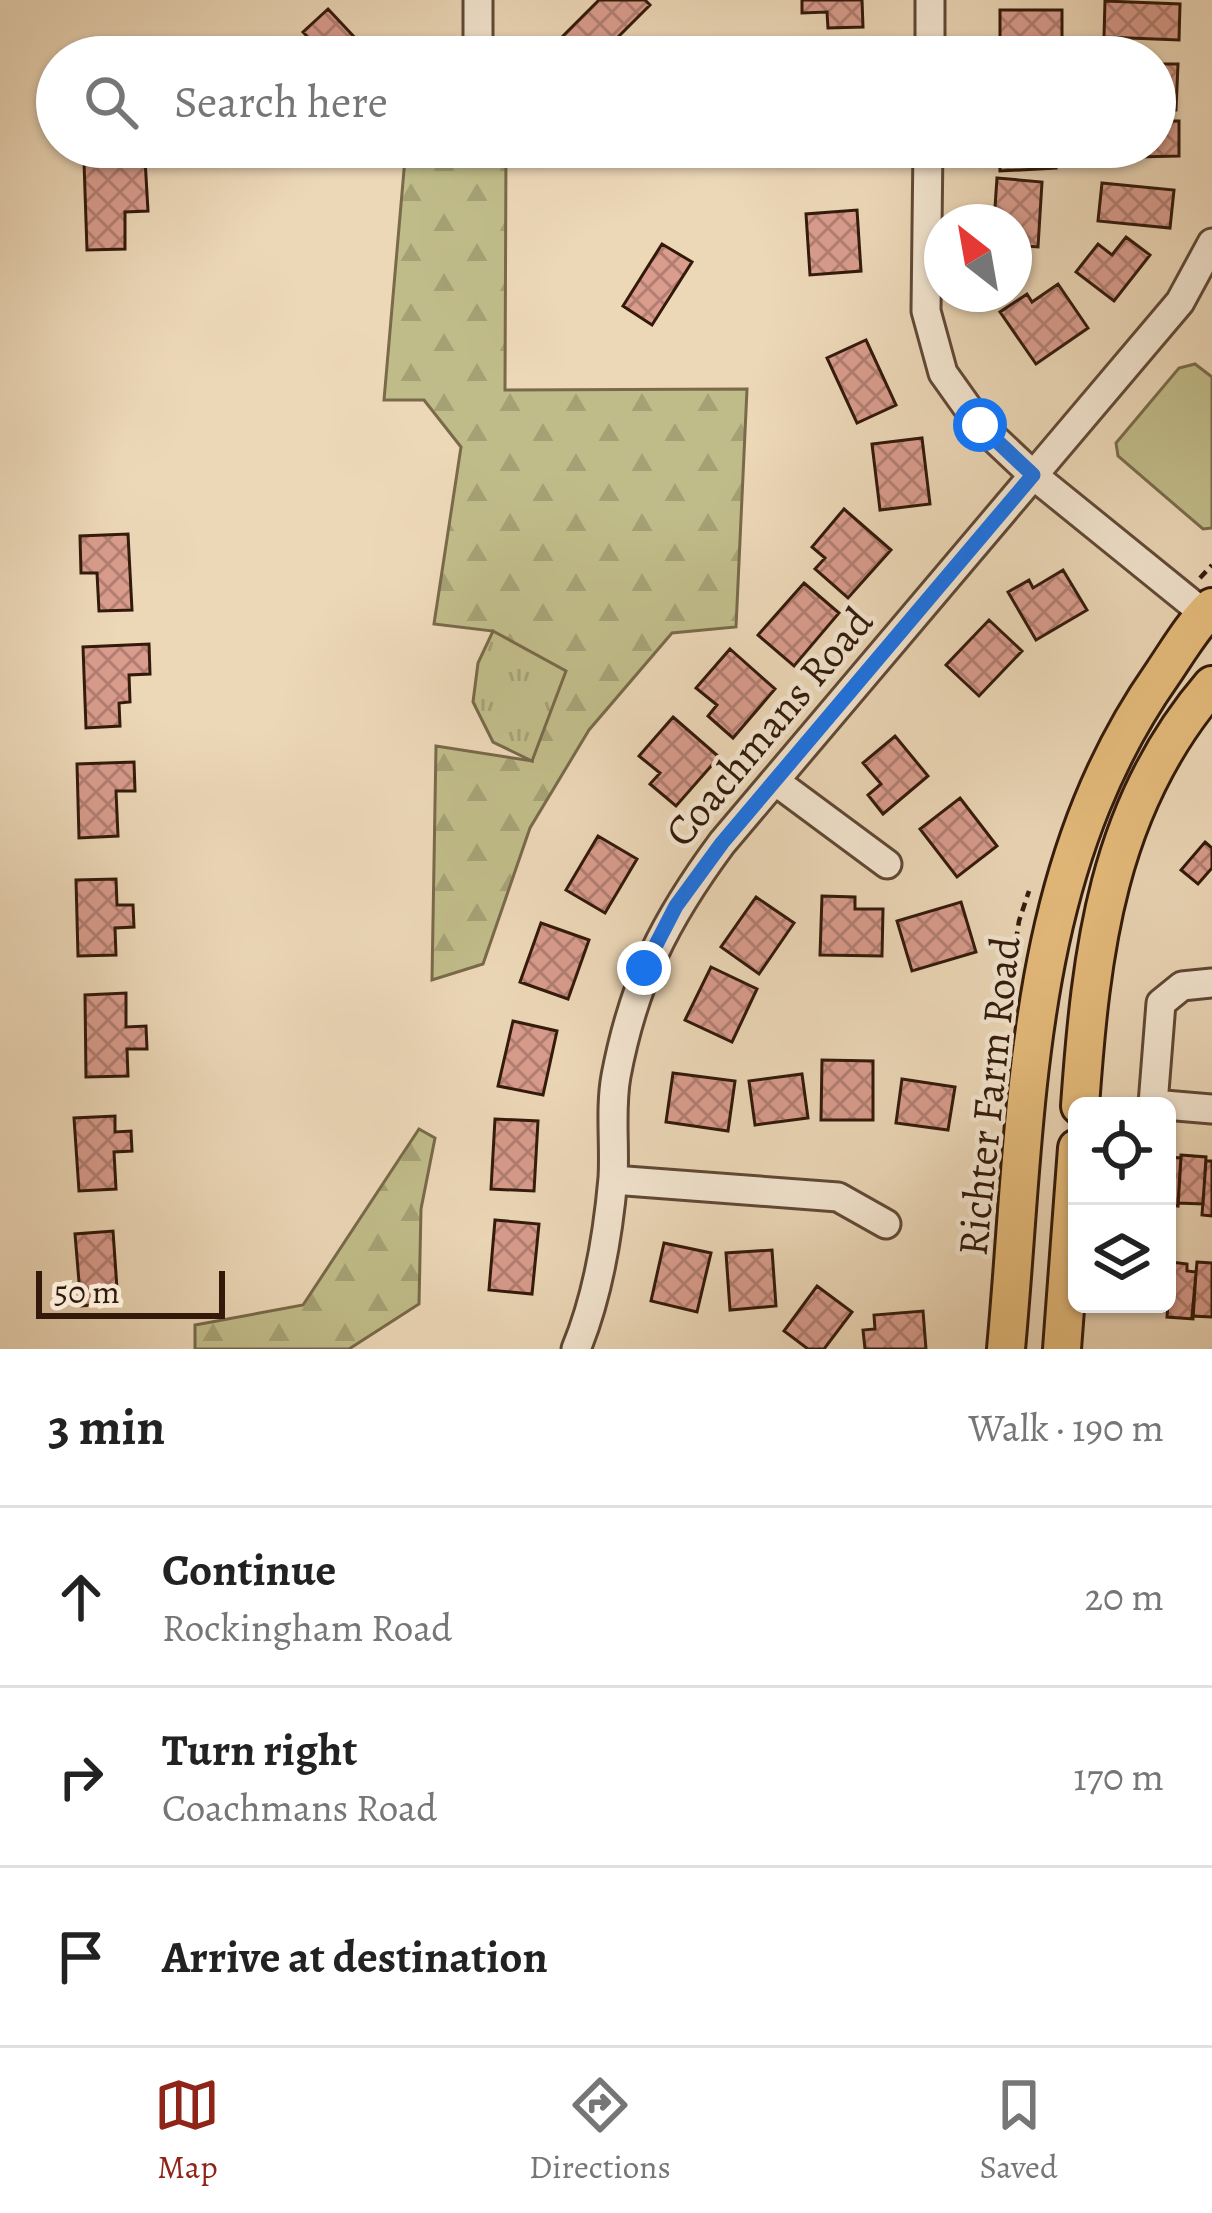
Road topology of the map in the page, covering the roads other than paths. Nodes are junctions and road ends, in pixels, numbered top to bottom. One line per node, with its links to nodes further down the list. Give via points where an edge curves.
1 (478, 0): 3 (street)
2 (931, 0): 4 (street)
3 (478, 36)
4 (930, 36)
5 (928, 168): 7 (street, via 926,311 944,373 980,425)
6 (1212, 243): 7 (street, Coachmans Road, via 1180,302)
7 (1033, 475): 8 (street); 10 (street, Coachmans Road)
8 (1210, 614): 19 (main road, Richter Farm Road, via 1132,717 1077,836 1055,909 1039,988)
9 (1212, 685): 13 (main road, via 1142,785 1108,882)
10 (775, 781): 11 (street); 15 (street, Coachmans Road, via 676,906 644,968 615,1079)
11 (887, 864)
12 (1212, 983): 14 (street, via 1182,986 1161,1003 1153,1104)
13 (1081, 1097)
14 (1212, 1109)
15 (613, 1180): 17 (street, via 838,1197); 18 (street, Coachmans Road, via 592,1309)
16 (1073, 1205): 20 (main road)
17 (886, 1224)
18 (576, 1349)
19 (1006, 1349)
20 (1062, 1349)

